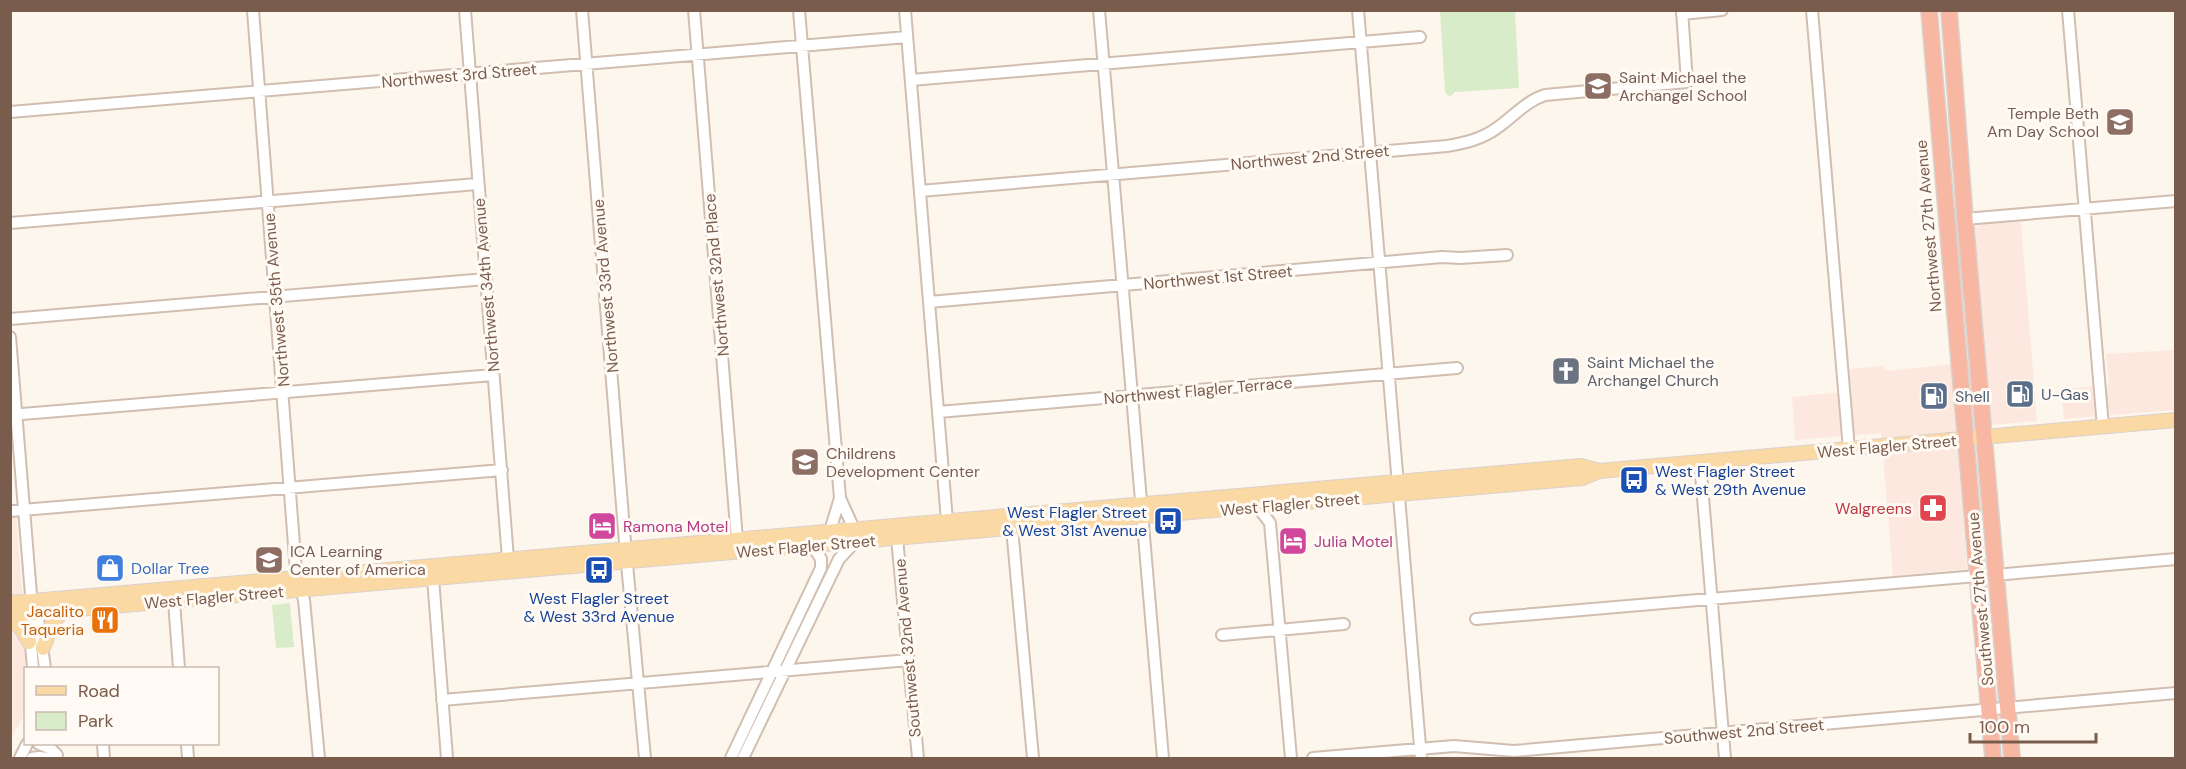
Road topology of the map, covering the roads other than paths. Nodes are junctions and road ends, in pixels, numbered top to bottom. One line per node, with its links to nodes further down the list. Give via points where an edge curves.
1 (253, 10): 26 (street, Northwest 35th Avenue)
2 (465, 10): 24 (street, Northwest 34th Avenue)
3 (582, 10): 21 (street, Northwest 33rd Avenue)
4 (694, 10): 20 (street, Northwest 32nd Place)
5 (800, 10): 19 (street)
6 (905, 10): 16 (street)
7 (1099, 10): 22 (street)
8 (1358, 10): 18 (street)
9 (1722, 10): 15 (street)
10 (1812, 10): 58 (street)
11 (1929, 10): 34 (highway, Northwest 27th Avenue)
12 (1940, 10): 23 (highway, via 1946,58)
13 (1949, 10): 23 (highway)
14 (2068, 10): 35 (street)
15 (1682, 12): 28 (street, Northwest 2nd Street, via 1687,82 1545,95 1478,139 1447,146)
16 (907, 37): 19 (street, Northwest 3rd Street); 25 (street)
17 (1419, 37): 18 (street)
18 (1360, 42): 22 (street); 28 (street)
19 (802, 45): 20 (street, Northwest 3rd Street); 66 (street)
20 (697, 54): 21 (street, Northwest 3rd Street); 80 (street, Northwest 32nd Place)
21 (586, 64): 24 (street, Northwest 3rd Street); 82 (street, Northwest 33rd Avenue)
22 (1103, 64): 25 (street); 29 (street)
23 (1954, 67): 36 (highway)
24 (470, 74): 26 (street, Northwest 3rd Street); 30 (street, Northwest 34th Avenue)
25 (911, 80): 31 (street)
26 (260, 91): 27 (street, Northwest 3rd Street); 32 (street, Northwest 35th Avenue)
27 (10, 112)
28 (1369, 152): 29 (street, Northwest 2nd Street); 40 (street)
29 (1113, 174): 31 (street, Northwest 2nd Street); 42 (street)
30 (477, 184): 32 (street); 41 (street, Northwest 34th Avenue)
31 (920, 191): 44 (street)
32 (268, 201): 37 (street); 43 (street, Northwest 35th Avenue)
33 (2175, 201): 35 (street)
34 (1944, 203): 36 (highway); 38 (highway, Northwest 27th Avenue)
35 (2084, 209): 36 (street); 55 (street)
36 (1965, 219): 38 (highway); 56 (highway)
37 (10, 223)
38 (1947, 234): 57 (highway, Northwest 27th Avenue)
39 (1507, 255): 40 (street, Northwest 1st Street)
40 (1378, 263): 42 (street, Northwest 1st Street); 48 (street)
41 (486, 279): 43 (street); 49 (street, Northwest 34th Avenue)
42 (1122, 285): 44 (street, Northwest 1st Street); 51 (street)
43 (276, 297): 45 (street); 50 (street, Northwest 35th Avenue)
44 (929, 302): 52 (street)
45 (10, 319)
46 (10, 337): 53 (street)
47 (1457, 368): 48 (street, Northwest Flagler Terrace)
48 (1388, 374): 51 (street, Northwest Flagler Terrace); 65 (street)
49 (493, 375): 50 (street); 60 (street, Northwest 34th Avenue)
50 (283, 393): 53 (street); 64 (street, Northwest 35th Avenue)
51 (1131, 396): 52 (street, Northwest Flagler Terrace); 70 (street)
52 (938, 412): 72 (street)
53 (14, 415): 69 (street)
54 (2175, 420): 55 (main road, West Flagler Street)
55 (2103, 427): 56 (main road, West Flagler Street)
56 (1984, 437): 57 (main road, West Flagler Street); 85 (highway, Southwest 27th Avenue)
57 (1964, 439): 58 (main road, West Flagler Street); 86 (highway, Southwest 27th Avenue)
58 (1849, 449): 59 (main road, West Flagler Street)
59 (1700, 462): 62 (main road, West Flagler Street); 89 (street)
60 (502, 470): 64 (street); 83 (street, Northwest 34th Avenue)
61 (1522, 471): 62 (main road, West Flagler Street, via 1581,466); 63 (main road); 65 (main road, West Flagler Street)
62 (1599, 471): 63 (main road, West Flagler Street, via 1582,478)
63 (1501, 485): 65 (main road, West Flagler Street)
64 (290, 488): 69 (street); 88 (street, Northwest 35th Avenue)
65 (1397, 488): 67 (main road, West Flagler Street); 70 (main road, West Flagler Street); 116 (street)
66 (840, 498): 76 (street); 78 (street)
67 (1277, 505): 68 (main road, West Flagler Street); 73 (street)
68 (1258, 507): 70 (main road, West Flagler Street); 73 (street)
69 (24, 510): 71 (street); 92 (street)
70 (1141, 510): 72 (main road, West Flagler Street); 75 (main road, West Flagler Street); 126 (street)
71 (10, 511)
72 (947, 521): 74 (main road, West Flagler Street); 77 (main road)
73 (1270, 523): 97 (street)
74 (882, 527): 78 (main road, West Flagler Street); 79 (main road)
75 (1012, 528): 77 (main road, West Flagler Street); 125 (street)
76 (830, 531): 78 (main road, West Flagler Street); 80 (main road, West Flagler Street)
77 (958, 532): 79 (main road, West Flagler Street)
78 (854, 535): 79 (main road, West Flagler Street); 81 (main road, West Flagler Street); 105 (street)
79 (897, 538): 101 (street, Southwest 32nd Avenue)
80 (737, 539): 82 (main road, West Flagler Street)
81 (812, 545): 82 (main road, West Flagler Street); 106 (street, via 821,559 821,568)
82 (627, 555): 83 (main road, West Flagler Street); 87 (main road, West Flagler Street); 107 (street, Northwest 33rd Avenue)
83 (508, 559): 88 (main road, West Flagler Street)
84 (2175, 559): 85 (street)
85 (1995, 575): 110 (highway, Southwest 27th Avenue)
86 (1977, 576): 89 (street); 111 (highway, Southwest 27th Avenue)
87 (433, 578): 88 (main road, West Flagler Street); 109 (street)
88 (300, 583): 90 (main road, West Flagler Street); 92 (main road, West Flagler Street); 119 (street, Northwest 35th Avenue)
89 (1712, 600): 95 (street); 112 (street)
90 (174, 601): 93 (main road, West Flagler Street); 104 (street)
91 (10, 603): 92 (main road, West Flagler Street)
92 (32, 607): 93 (main road, West Flagler Street); 94 (main road, West Flagler Street); 99 (street); 100 (street)
93 (64, 610): 100 (main road, via 53,622)
94 (10, 616): 99 (main road)
95 (1476, 619)
96 (1344, 624): 97 (street)
97 (1280, 630): 98 (street); 127 (street)
98 (1222, 635)
99 (29, 642): 102 (street)
100 (43, 648): 103 (street)
101 (909, 660): 105 (street); 124 (street, Southwest 32nd Avenue)
102 (33, 667)
103 (45, 667)
104 (179, 667)
105 (785, 671): 106 (street); 123 (street)
106 (773, 672): 107 (street); 122 (street)
107 (638, 684): 109 (street); 121 (street, Northwest 33rd Avenue)
108 (2175, 693): 110 (street, Southwest 2nd Street)
109 (442, 700): 120 (street)
110 (2007, 708): 111 (street, Southwest 2nd Street); 131 (highway, Southwest 27th Avenue)
111 (1989, 710): 112 (street, Southwest 2nd Street); 130 (highway, Southwest 27th Avenue)
112 (1723, 733): 116 (street, Southwest 2nd Street, via 1514,751 1465,746); 129 (street)
113 (27, 745): 117 (street)
114 (41, 745): 115 (street)
115 (54, 754): 118 (street)
116 (1421, 754): 128 (street, Southwest 2nd Street)
117 (20, 759)
118 (32, 759)
119 (319, 759)
120 (447, 759)
121 (645, 759)
122 (731, 759)
123 (743, 759)
124 (918, 759)
125 (1033, 759)
126 (1163, 759)
127 (1291, 759)
128 (1312, 759)
129 (1725, 759)
130 (1993, 759)
131 (2012, 759)

